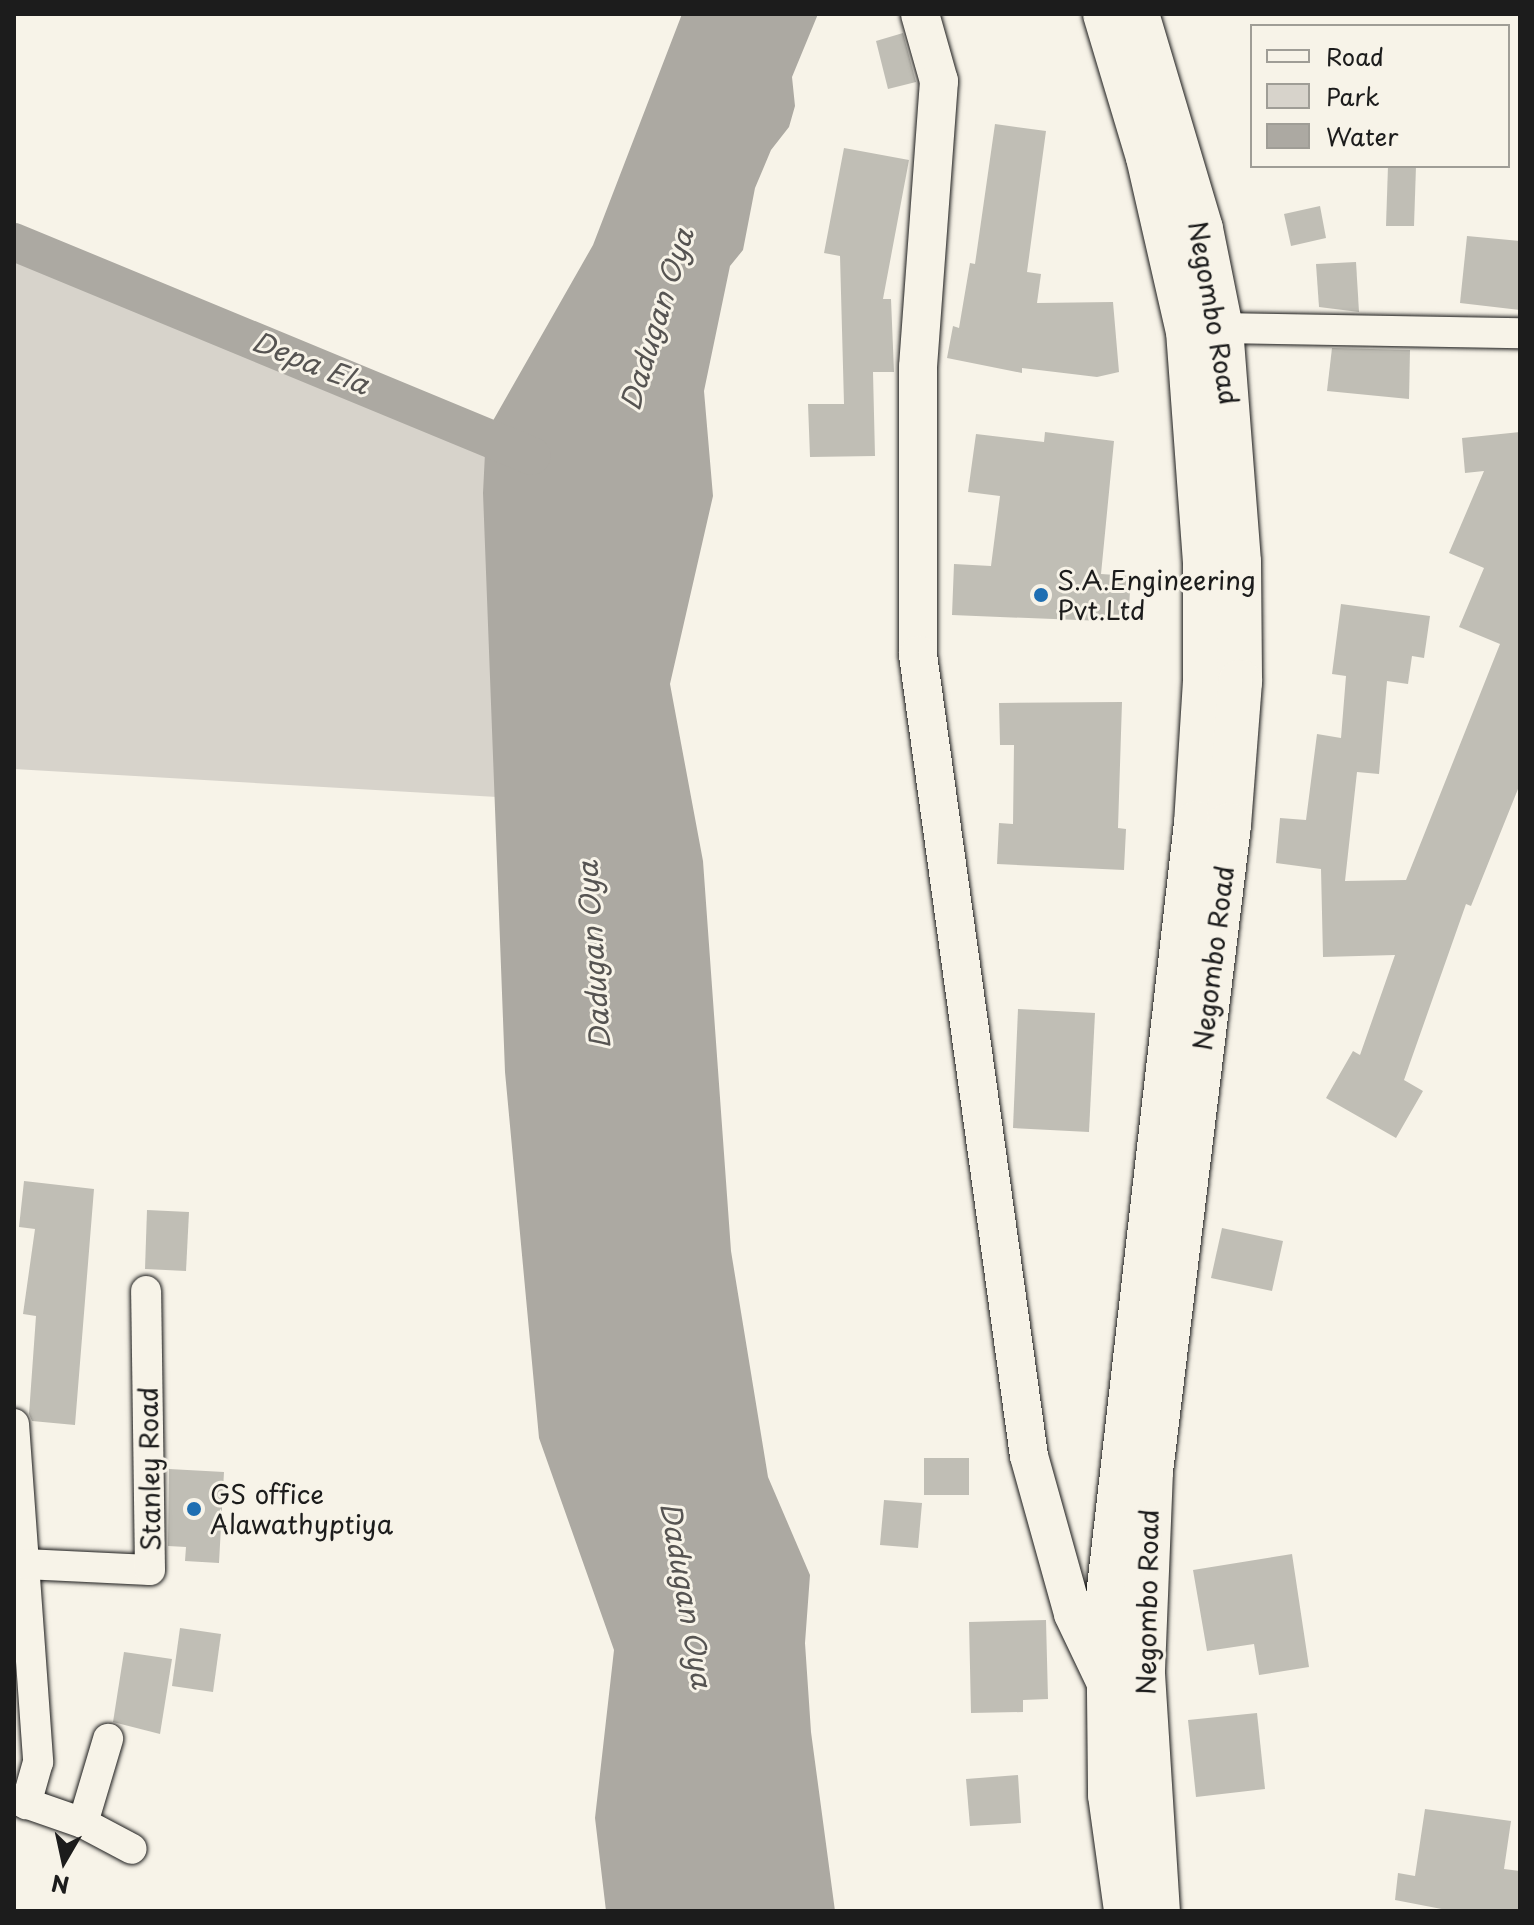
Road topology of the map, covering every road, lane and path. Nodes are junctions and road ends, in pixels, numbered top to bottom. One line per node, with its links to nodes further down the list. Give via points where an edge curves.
1 (920, 14): 9 (street, via 939,81 918,367 918,655 1029,1456 1073,1614)
2 (1105, 14): 9 (highway, Negombo Road, via 1148,157 1188,331 1205,563 1205,681 1196,823 1130,1372)
3 (1137, 14): 4 (highway, Negombo Road, via 1189,183)
4 (1221, 328): 5 (street); 15 (highway, Negombo Road, via 1236,495 1240,682 1227,841 1151,1471 1144,1687)
5 (1520, 333)
6 (146, 1291): 8 (street, Stanley Road, via 150,1570)
7 (14, 1424): 8 (street)
8 (24, 1564): 11 (street, via 38,1762)
9 (1105, 1681): 14 (highway, Negombo Road, via 1110,1795)
10 (108, 1739): 12 (street)
11 (20, 1801): 12 (street)
12 (83, 1823): 13 (street)
13 (132, 1849)
14 (1126, 1911)
15 (1158, 1911)

